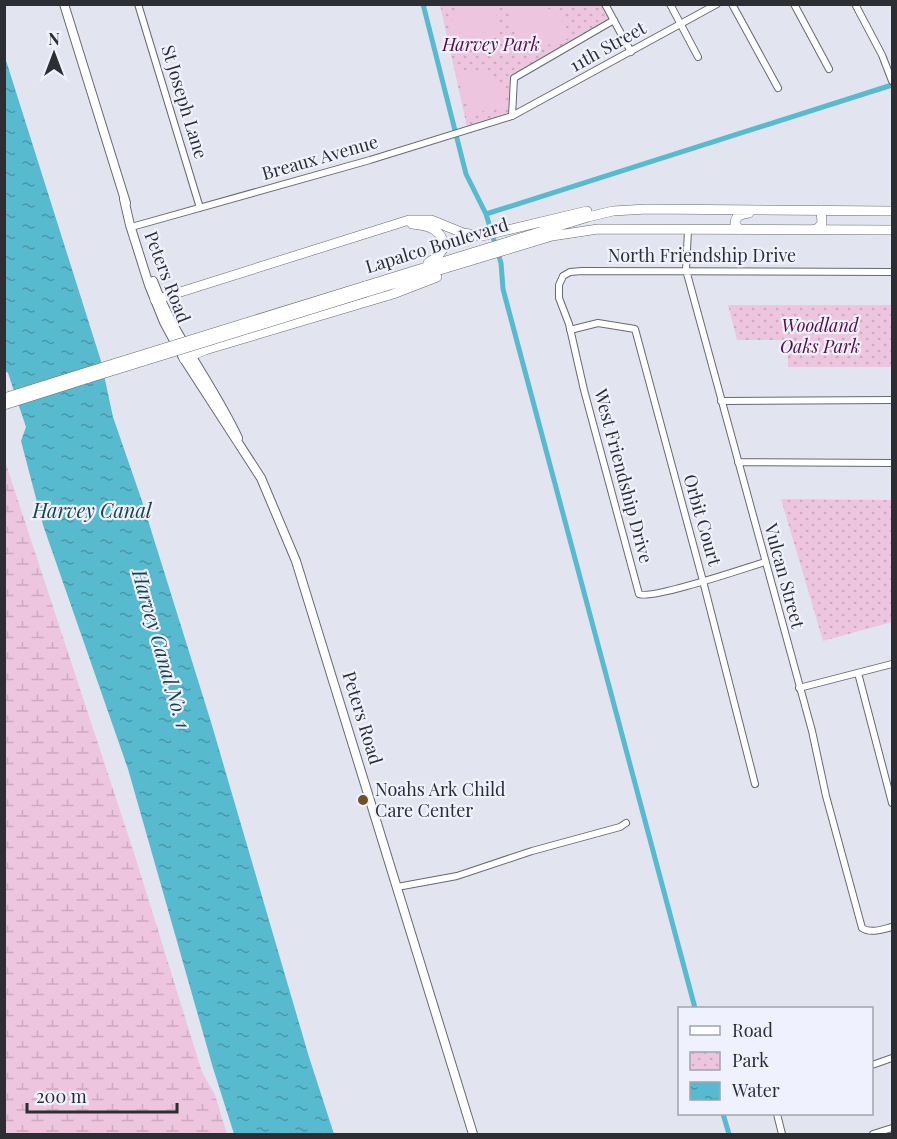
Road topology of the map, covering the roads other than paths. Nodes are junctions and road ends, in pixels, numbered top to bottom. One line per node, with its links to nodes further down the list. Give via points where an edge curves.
1 (64, 4): 17 (main road, Peters Road)
2 (138, 4): 18 (street, St Joseph Lane)
3 (605, 4): 9 (street)
4 (670, 4): 10 (street)
5 (717, 4): 10 (street, 11th Street)
6 (732, 4): 15 (street)
7 (794, 4): 13 (street)
8 (855, 4): 14 (street)
9 (614, 20): 11 (street); 16 (street, via 514,78)
10 (682, 24): 11 (street, 11th Street); 12 (street)
11 (631, 52): 16 (street, 11th Street)
12 (698, 57)
13 (829, 69)
14 (892, 80)
15 (778, 88)
16 (512, 116): 18 (street, Breaux Avenue)
17 (124, 199): 25 (main road, Peters Road); 38 (main road, Peters Road)
18 (200, 208): 25 (street, Breaux Avenue)
19 (674, 210): 20 (main road); 26 (main road, via 678,222); 32 (main road, via 601,209 537,222)
20 (766, 210): 21 (main road); 29 (main road, via 738,216 735,224)
21 (821, 210): 22 (main road); 30 (main road, via 822,223)
22 (879, 211): 23 (main road); 31 (main road, via 838,216 833,224)
23 (892, 211)
24 (398, 225): 32 (main road, via 426,220); 34 (main road, via 426,226 442,238 441,253); 38 (main road)
25 (135, 226): 38 (main road, Peters Road)
26 (666, 229): 28 (main road, Lapalco Boulevard); 32 (main road, Lapalco Boulevard, via 583,230)
27 (892, 229): 31 (main road, Lapalco Boulevard)
28 (688, 230): 29 (main road, Lapalco Boulevard); 35 (street, Vulcan Street)
29 (740, 230): 30 (main road, Lapalco Boulevard)
30 (812, 230): 31 (main road, Lapalco Boulevard)
31 (842, 230)
32 (504, 242): 33 (main road, Lapalco Boulevard)
33 (488, 252): 34 (main road, Lapalco Boulevard); 37 (main road, Lapalco Boulevard); 40 (main road, via 393,294)
34 (419, 268): 37 (main road, Lapalco Boulevard)
35 (686, 270): 36 (street, North Friendship Drive); 39 (street, North Friendship Drive, via 570,272 559,285 559,298); 43 (street, Vulcan Street)
36 (892, 272)
37 (366, 289): 41 (main road, Lapalco Boulevard, bridge); 44 (main road, Lapalco Boulevard, bridge)
38 (158, 299): 40 (main road, Peters Road)
39 (569, 327): 48 (street, Orbit Court, via 598,323 635,329); 48 (street, West Friendship Drive, via 639,594)
40 (187, 357): 55 (main road, Peters Road, via 261,478 296,561)
41 (4, 398)
42 (892, 400): 43 (street)
43 (721, 401): 45 (street, Vulcan Street)
44 (4, 405)
45 (738, 462): 46 (street); 47 (street, Vulcan Street)
46 (892, 463)
47 (765, 562): 48 (street); 51 (street, Vulcan Street)
48 (703, 581): 52 (street, Orbit Court)
49 (892, 664): 50 (street)
50 (858, 673): 51 (street); 53 (street)
51 (799, 688): 56 (street, Vulcan Street, via 862,928 875,931)
52 (755, 784)
53 (892, 803)
54 (626, 823): 55 (street, via 457,876)
55 (397, 887): 61 (main road, Peters Road)
56 (892, 927)
57 (892, 1058): 58 (street)
58 (873, 1065)
59 (777, 1115): 62 (street)
60 (892, 1128): 63 (street)
61 (473, 1134)
62 (782, 1134)
63 (873, 1134)

